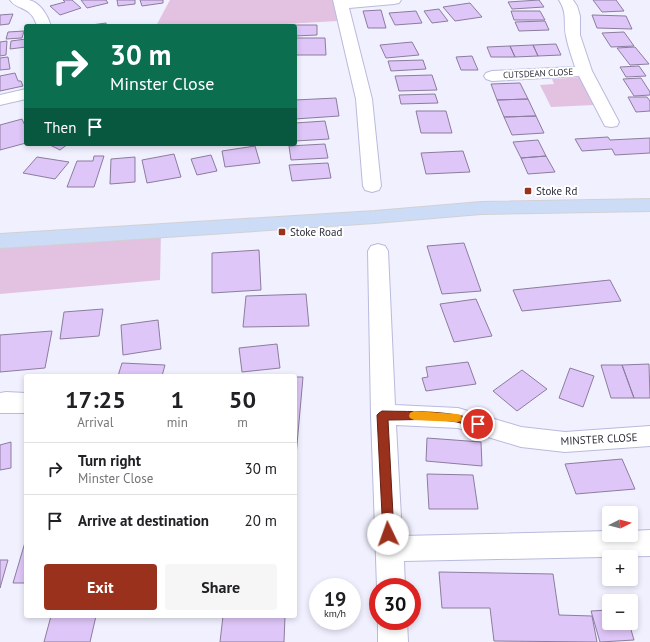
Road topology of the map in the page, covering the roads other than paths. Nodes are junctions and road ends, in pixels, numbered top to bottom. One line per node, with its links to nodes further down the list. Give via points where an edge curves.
1 (394, 0): 4 (street)
2 (566, 0): 6 (street, CUTSDEAN CLOSE, via 573,16 573,35)
3 (22, 1): 5 (street, via 37,11)
4 (340, 2): 11 (street, via 364,99)
5 (44, 24)
6 (584, 71): 7 (street, CUTSDEAN CLOSE); 10 (street, CUTSDEAN CLOSE)
7 (492, 76)
8 (24, 94): 9 (street)
9 (0, 100)
10 (611, 122)
11 (372, 186)
12 (650, 206): 13 (main road, via 481,208)
13 (0, 241)
14 (378, 251): 17 (street)
15 (0, 403): 16 (street)
16 (24, 403)
17 (382, 415): 18 (street, MINSTER CLOSE, via 458,418 520,438 565,442); 20 (street)
18 (650, 436)
19 (650, 543): 20 (street)
20 (389, 549): 21 (street)
21 (391, 578)
22 (393, 630): 23 (street)
23 (394, 642)

